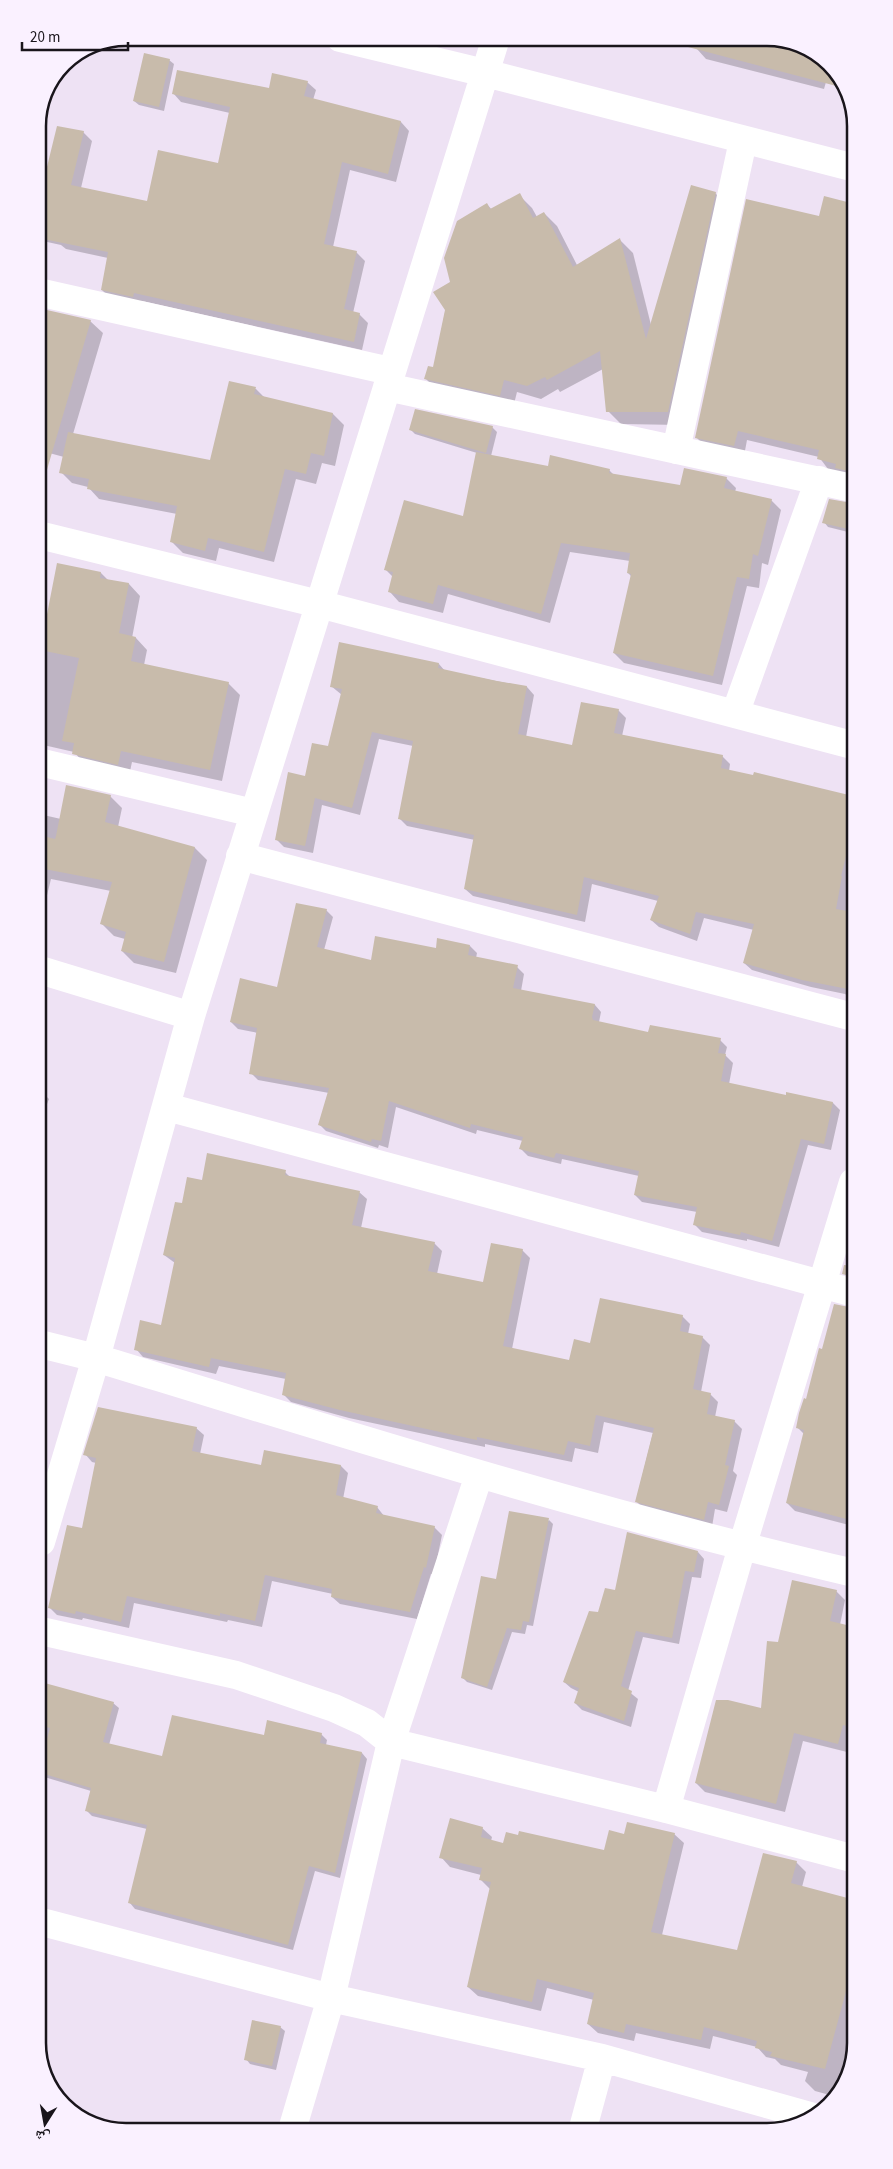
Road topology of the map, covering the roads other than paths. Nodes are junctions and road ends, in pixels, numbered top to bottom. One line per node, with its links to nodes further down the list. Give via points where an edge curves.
1 (373, 46): 3 (street)
2 (493, 46): 3 (street)
3 (485, 73): 4 (street); 7 (street)
4 (743, 141): 5 (street); 8 (street)
5 (847, 166)
6 (46, 294): 7 (street)
7 (389, 379): 8 (street); 12 (street)
8 (676, 450): 9 (street)
9 (820, 480): 10 (street); 13 (street)
10 (847, 487)
11 (46, 537): 12 (street)
12 (319, 604): 13 (street); 16 (street)
13 (735, 714): 14 (street)
14 (847, 744)
15 (46, 764): 16 (street)
16 (253, 813): 17 (street)
17 (240, 856): 19 (street); 20 (street)
18 (46, 972): 20 (street)
19 (847, 1015)
20 (191, 1016): 21 (street)
21 (167, 1107): 23 (street); 26 (street)
22 (847, 1205): 23 (street)
23 (823, 1286): 24 (street); 29 (street)
24 (847, 1291)
25 (46, 1346): 26 (street)
26 (96, 1358): 27 (street); 28 (street)
27 (479, 1476): 29 (street); 32 (street)
28 (46, 1525)
29 (742, 1547): 30 (street); 33 (street)
30 (847, 1571)
31 (46, 1632): 32 (street, via 236,1676 334,1708 367,1723)
32 (391, 1742): 33 (street); 36 (street)
33 (666, 1810): 34 (street)
34 (847, 1857)
35 (46, 1923): 36 (street)
36 (331, 1998): 37 (street); 39 (street)
37 (602, 2058): 38 (street); 40 (street)
38 (802, 2114)
39 (294, 2123)
40 (584, 2123)

